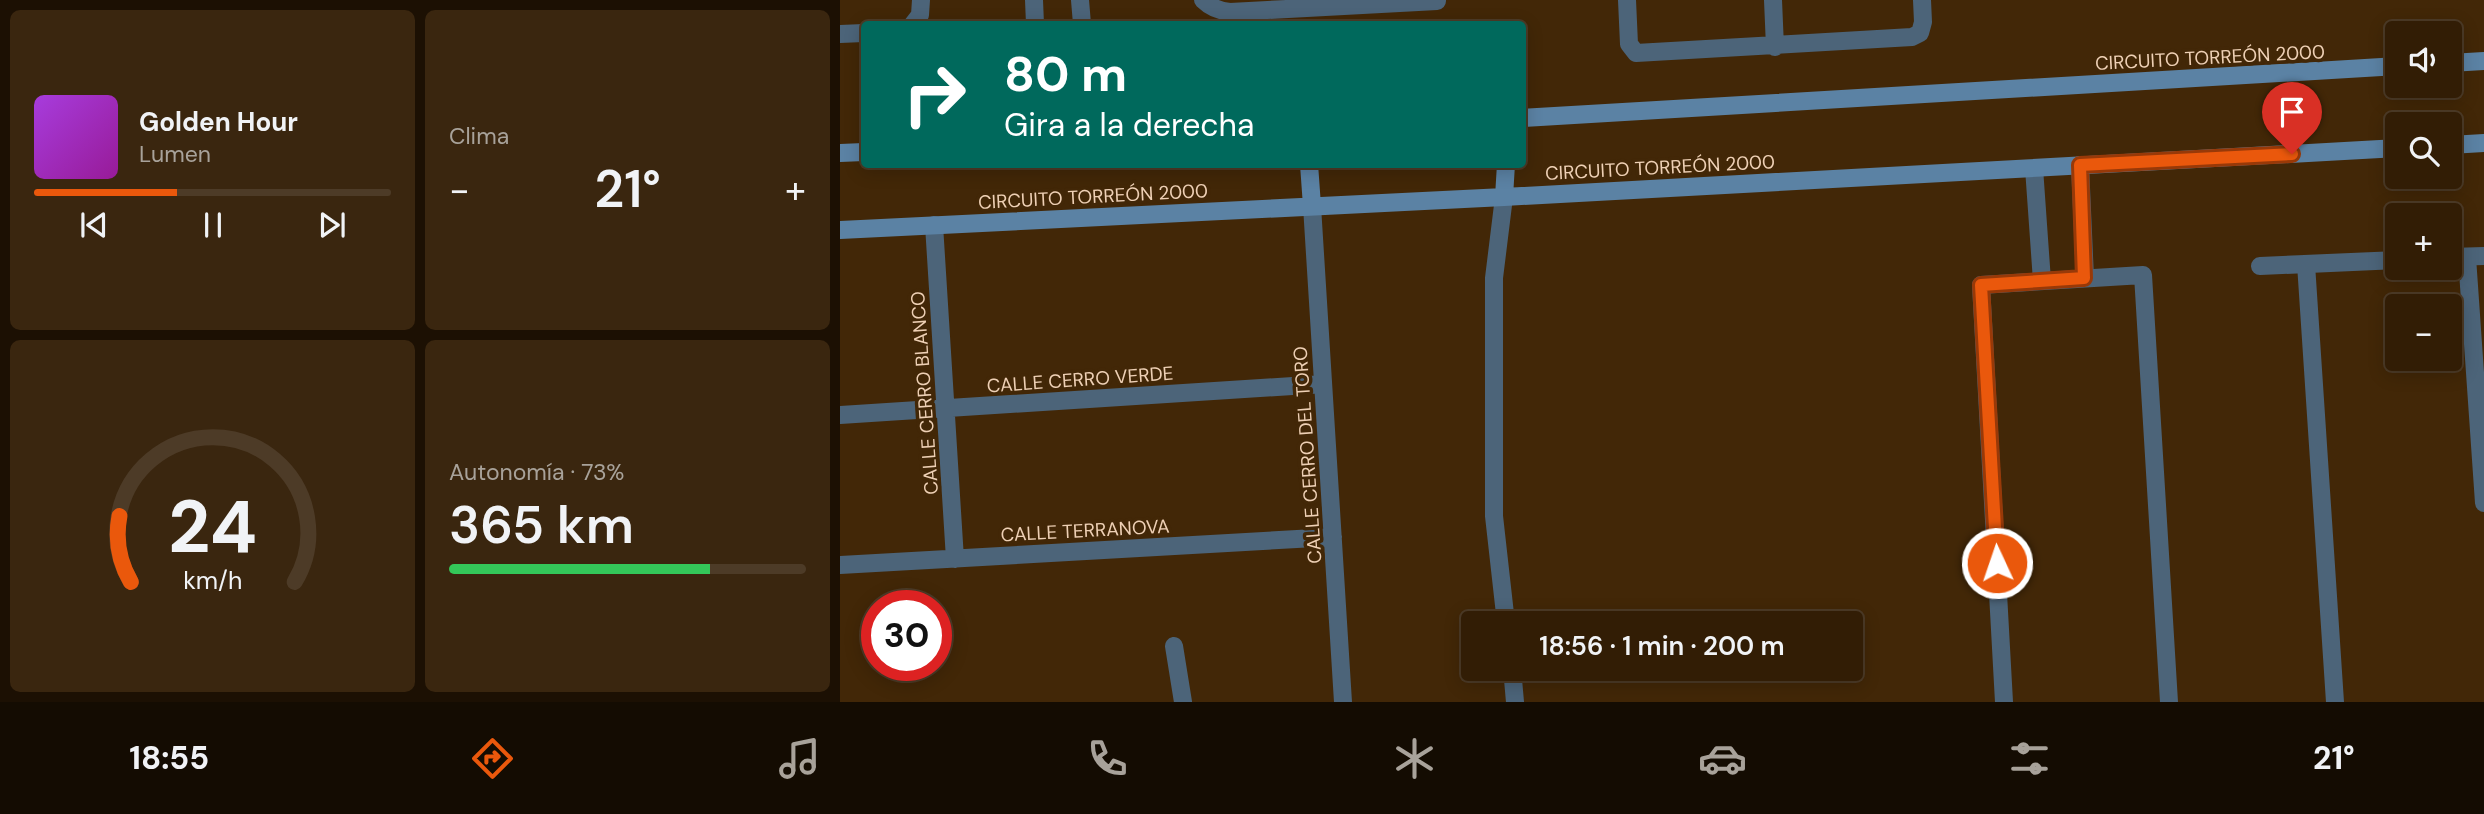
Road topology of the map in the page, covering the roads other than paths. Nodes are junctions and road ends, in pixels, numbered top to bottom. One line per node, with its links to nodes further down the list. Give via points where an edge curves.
1 (921, 0): 10 (street)
2 (1034, 0): 11 (street)
3 (1080, 0): 12 (street)
4 (1203, 0): 9 (street, via 1230,12)
5 (1627, 0): 15 (street, via 1629,44 1636,53)
6 (1773, 0): 15 (street)
7 (1923, 0): 15 (street, via 1920,33 1912,37)
8 (1437, 1): 9 (street)
9 (1368, 2)
10 (915, 21)
11 (1035, 21)
12 (1082, 21)
13 (861, 33): 14 (street)
14 (840, 34)
15 (1775, 47)
16 (2484, 61): 17 (main road)
17 (2462, 62)
18 (2385, 67): 19 (main road, CIRCUITO TORREÓN 2000)
19 (1526, 118)
20 (2484, 144): 21 (main road)
21 (2462, 145)
22 (2385, 149): 25 (main road, CIRCUITO TORREÓN 2000)
23 (861, 152): 24 (main road)
24 (840, 153)
25 (2080, 165): 28 (main road, CIRCUITO TORREÓN 2000); 37 (street)
26 (1309, 168): 30 (main road)
27 (1506, 168): 29 (main road)
28 (2034, 168): 29 (main road, CIRCUITO TORREÓN 2000); 38 (street)
29 (1504, 197): 30 (main road, CIRCUITO TORREÓN 2000); 46 (street, via 1494,278 1494,516)
30 (1312, 206): 31 (main road, CIRCUITO TORREÓN 2000); 39 (street, CALLE CERRO DEL TORO)
31 (934, 225): 32 (main road, CIRCUITO TORREÓN 2000); 40 (street, CALLE CERRO BLANCO)
32 (840, 230)
33 (2467, 257): 42 (street)
34 (2385, 261): 35 (street)
35 (2306, 264): 36 (street); 54 (street)
36 (2260, 267)
37 (2084, 278): 38 (street); 53 (street, via 2143,275)
38 (2042, 281): 52 (street, via 1981,285)
39 (1323, 384): 40 (street, CALLE CERRO VERDE); 43 (street, CALLE CERRO DEL TORO)
40 (946, 409): 41 (street, CALLE CERRO VERDE); 44 (street, CALLE CERRO BLANCO)
41 (840, 415)
42 (2484, 503)
43 (1333, 537): 44 (street, CALLE TERRANOVA); 50 (street, CALLE CERRO DEL TORO)
44 (955, 559): 45 (street, CALLE TERRANOVA)
45 (840, 565)
46 (1505, 611)
47 (1174, 646): 49 (street)
48 (1514, 681): 51 (street)
49 (1183, 702)
50 (1343, 702)
51 (1516, 702)
52 (2004, 702)
53 (2169, 702)
54 (2335, 702)

